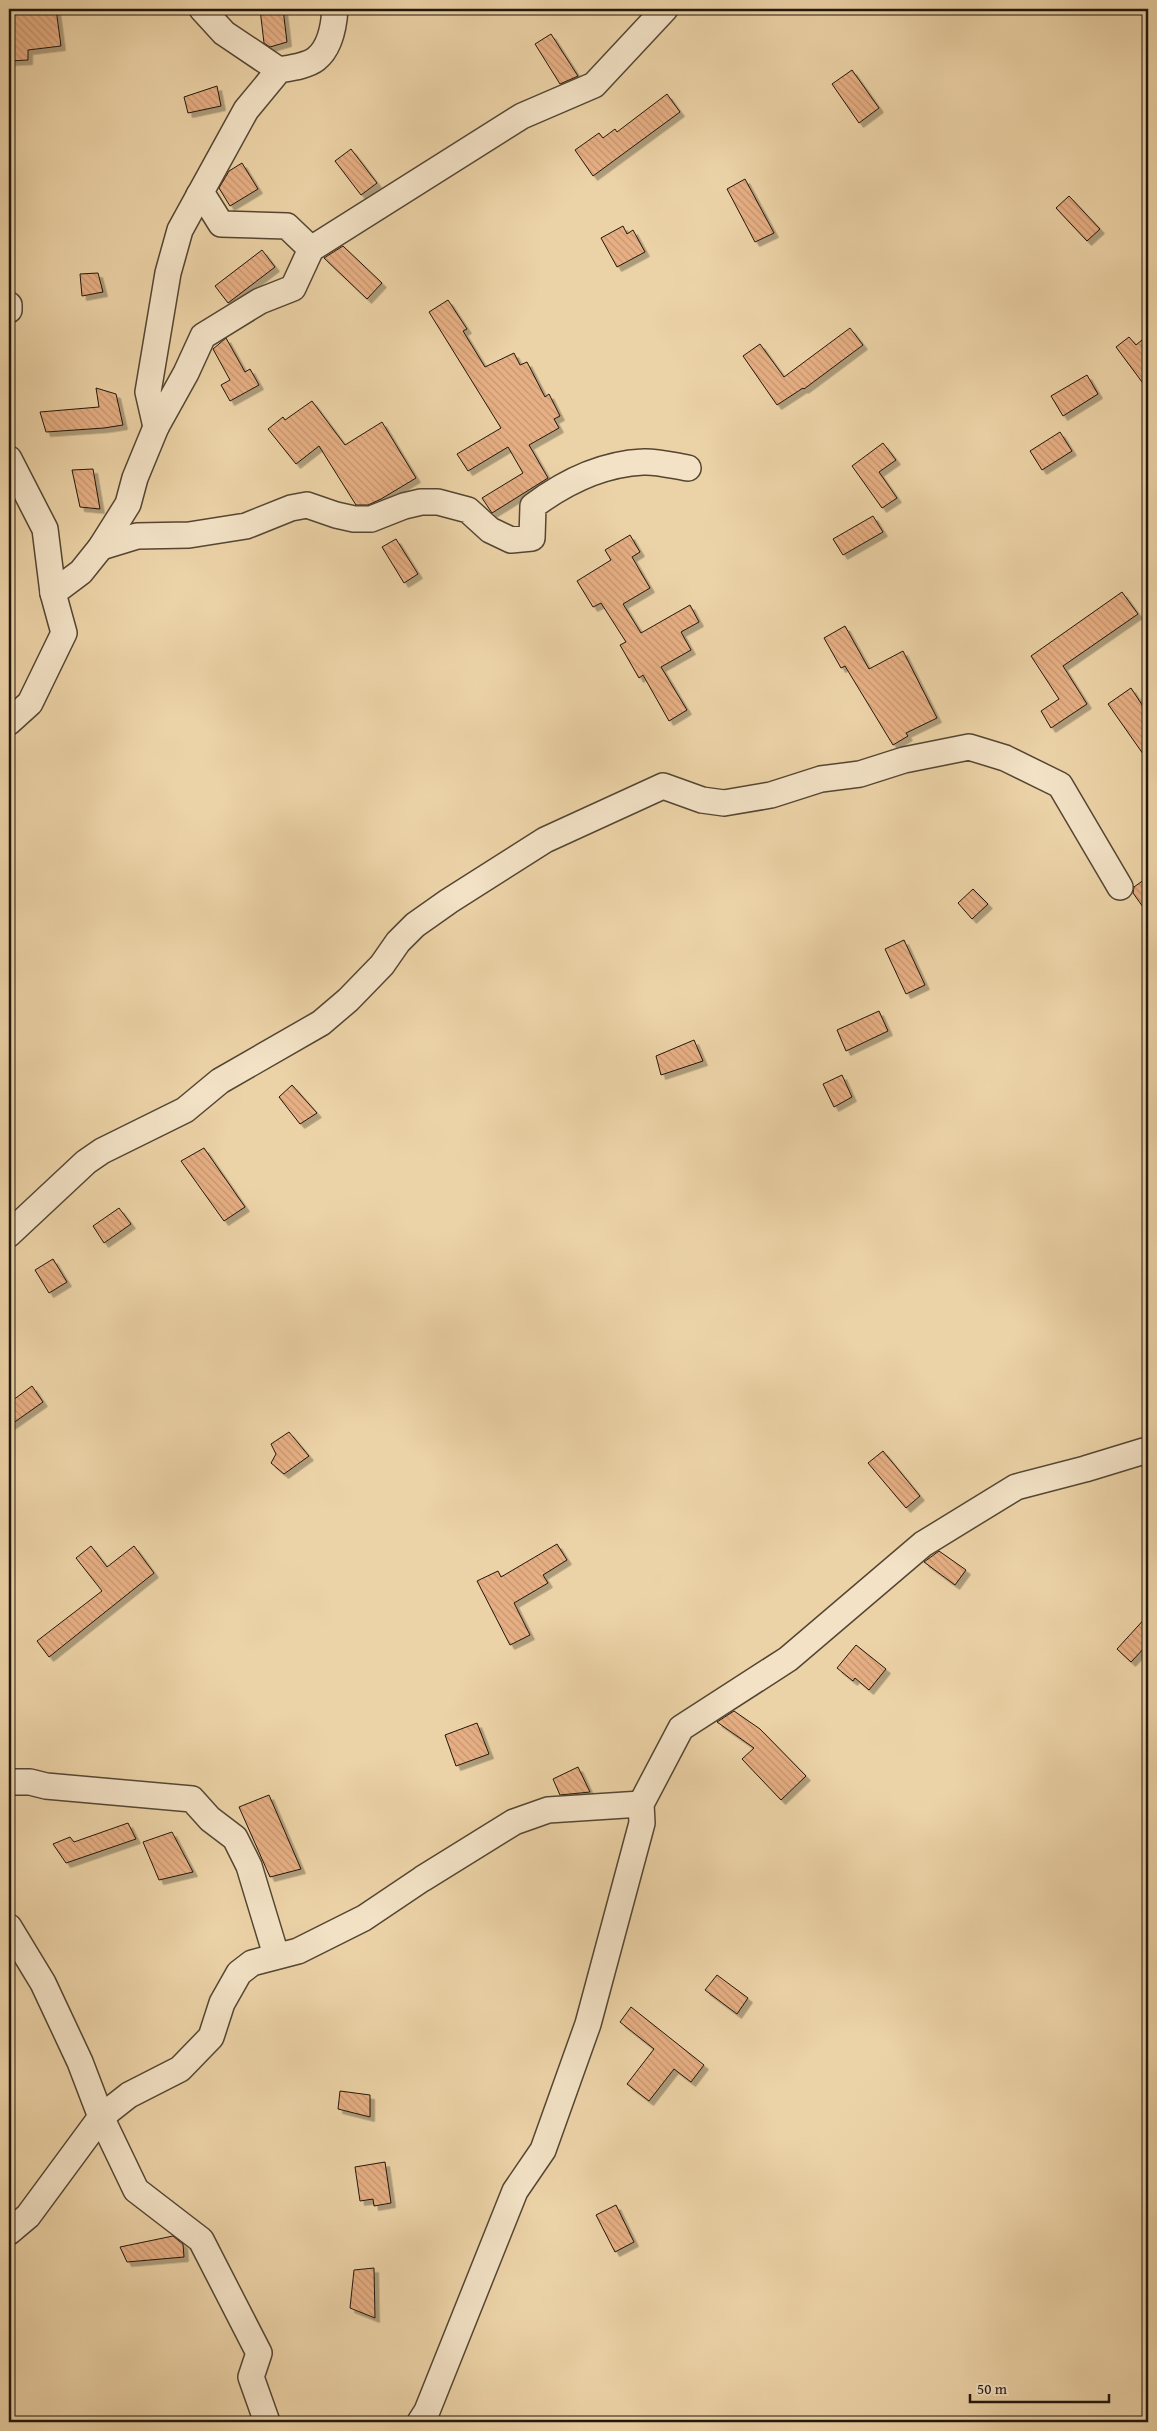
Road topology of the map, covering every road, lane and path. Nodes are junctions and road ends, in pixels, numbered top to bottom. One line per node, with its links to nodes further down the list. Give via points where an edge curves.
1 (202, 9): 4 (street, via 224,33)
2 (335, 9): 4 (street, via 329,41 316,59)
3 (665, 9): 6 (street, via 594,85 522,116)
4 (279, 70): 5 (street, via 246,110)
5 (200, 195): 6 (street, via 222,224 287,226); 9 (street, via 180,230 168,272 148,392)
6 (311, 249): 9 (street, via 292,288 260,301 203,336)
7 (9, 305): 8 (street)
8 (9, 310)
9 (156, 427): 12 (street, via 128,504)
10 (9, 459): 13 (street, via 45,529)
11 (688, 468): 12 (street, via 643,462 596,470 534,506 532,538 511,540 490,530 468,510 438,502 421,502 371,519 354,519 307,505 246,526 189,535 137,536)
12 (101, 547): 13 (street, via 81,572)
13 (53, 594): 14 (street, via 64,633 30,702)
14 (9, 722)
15 (1120, 887): 16 (street, via 1060,785 1005,758 969,747 904,760 860,774 821,779 771,795 724,803 702,800 663,786 545,840 449,901 415,925 382,965 321,1023 220,1081 185,1110 102,1151)
16 (9, 1234)
17 (1144, 1451): 19 (street, via 1016,1487 923,1544 788,1659 681,1728)
18 (9, 1782): 21 (street, via 192,1799 210,1819 235,1838 249,1866)
19 (641, 1804): 21 (street, via 548,1810 514,1822 364,1918 298,1951); 25 (street, via 642,1824 588,2024 543,2150 515,2191)
20 (9, 1927): 22 (street, via 44,1983)
21 (276, 1955): 22 (street, via 252,1963 239,1973 222,2003 211,2037 180,2068 128,2095)
22 (101, 2117): 23 (street, via 28,2216); 24 (street, via 136,2190 201,2240 259,2353 251,2378)
23 (9, 2232)
24 (266, 2422)
25 (420, 2422)

